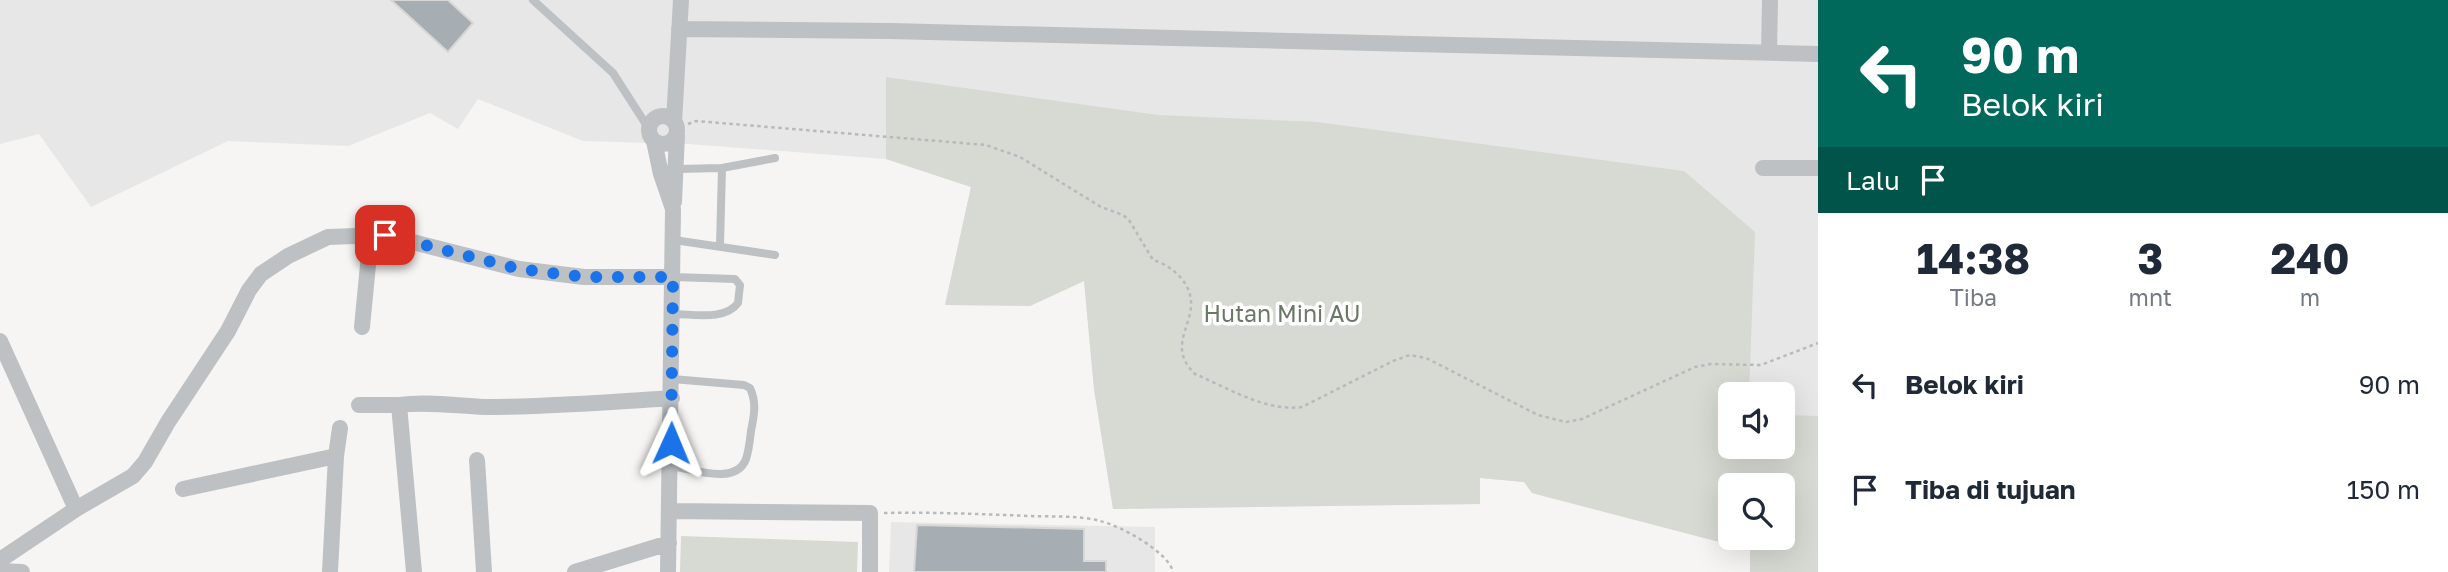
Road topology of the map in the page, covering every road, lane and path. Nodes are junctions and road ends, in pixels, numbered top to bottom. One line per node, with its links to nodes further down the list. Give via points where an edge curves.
1 (533, 0): 8 (lane, via 613,73)
2 (681, 0): 4 (street)
3 (1770, 0): 5 (street)
4 (679, 29): 5 (street); 7 (street)
5 (1769, 52): 6 (street)
6 (1818, 54)
7 (676, 128): 8 (street, via 667,144); 8 (street, via 666,116 657,117); 13 (street); 23 (path, via 696,121 986,145 1020,158 1129,220 1153,260 1165,264 1185,282 1190,294 1182,349 1185,363 1195,374 1273,407 1303,407 1410,355 1426,358 1538,415 1566,422 1582,419 1695,367 1761,365)
8 (651, 135): 14 (street)
9 (775, 158): 10 (lane)
10 (722, 168): 13 (lane); 17 (lane)
11 (1763, 168): 12 (street)
12 (1818, 168)
13 (677, 169): 14 (street)
14 (673, 209): 16 (street)
15 (371, 234): 19 (street, via 402,237 519,269 584,277); 21 (street); 33 (street, via 328,237 261,274 145,462 125,481)
16 (674, 240): 17 (lane); 19 (street)
17 (720, 245): 18 (lane)
18 (775, 255)
19 (673, 277): 20 (street); 20 (lane, via 735,279 740,285 738,303 728,312)
20 (673, 314): 24 (street)
21 (362, 327)
22 (0, 341): 33 (street)
23 (1818, 343)
24 (672, 379): 25 (street); 31 (lane, via 744,385 750,388 755,409 746,459 740,468 720,474)
25 (672, 398): 27 (street, via 561,406); 31 (street)
26 (359, 405): 27 (street)
27 (399, 405): 41 (street)
28 (340, 428): 29 (street)
29 (336, 456): 32 (street); 40 (street)
30 (477, 460): 42 (street)
31 (671, 466): 34 (street)
32 (183, 489)
33 (76, 509): 37 (street)
34 (670, 511): 35 (street); 36 (street)
35 (870, 513): 45 (street); 46 (path, via 1099,520 1160,553)
36 (669, 543): 43 (street); 44 (street)
37 (0, 560)
38 (0, 571): 39 (street)
39 (22, 572)
40 (330, 572)
41 (414, 572)
42 (484, 572)
43 (575, 572)
44 (668, 572)
45 (870, 572)
46 (1173, 572)

